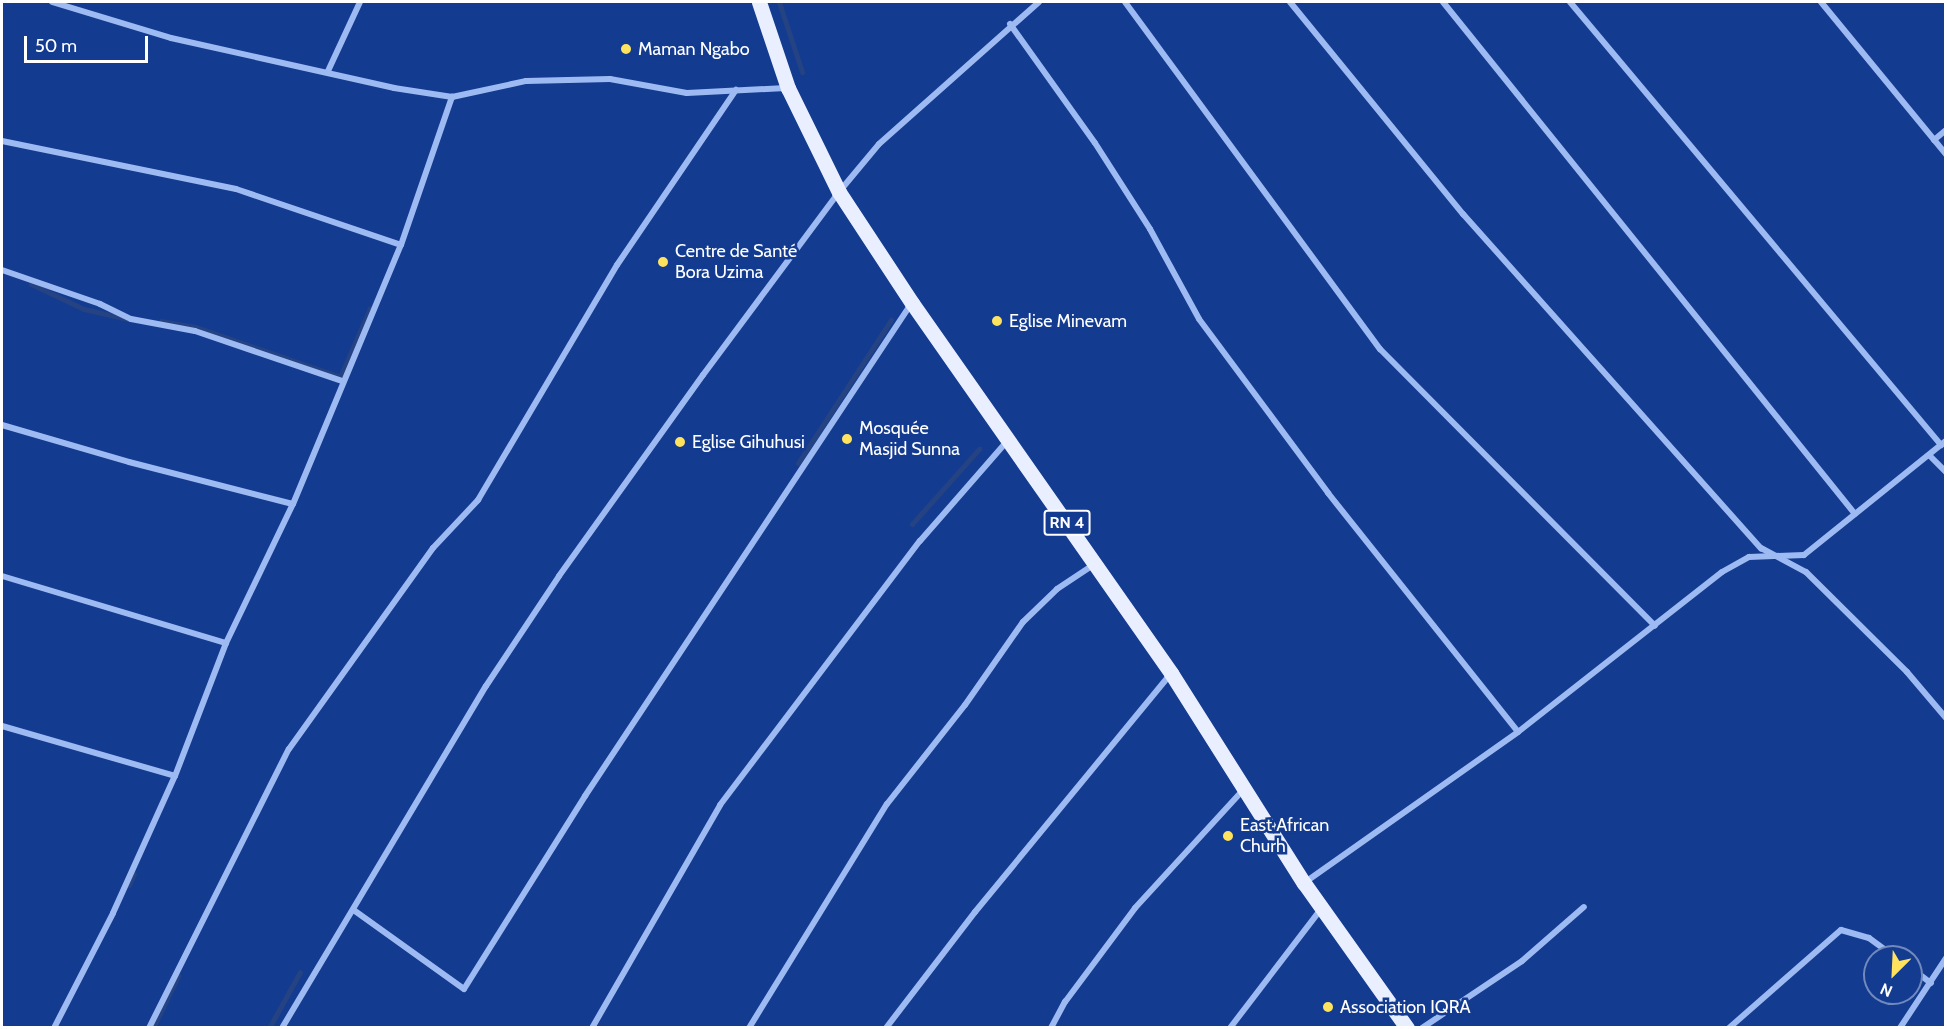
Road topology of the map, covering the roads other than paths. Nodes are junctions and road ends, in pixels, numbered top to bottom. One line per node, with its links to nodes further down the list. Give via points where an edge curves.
1 (52, 2): 11 (street, via 171,38)
2 (360, 2): 11 (street)
3 (759, 2): 12 (main road, RN 4)
4 (1039, 2): 10 (street)
5 (1125, 2): 34 (street, via 1380,349)
6 (1290, 2): 31 (street, via 1462,214 1761,548)
7 (1443, 2): 30 (street)
8 (1570, 2): 26 (street)
9 (1821, 2): 16 (street)
10 (1010, 24): 19 (street, via 879,144); 39 (street, via 1150,229 1199,319 1328,493)
11 (328, 71): 14 (street, via 394,88)
12 (788, 88): 13 (street); 19 (main road, RN 4)
13 (736, 90): 14 (street, via 687,93 610,79 526,81); 51 (street, via 617,265 478,500 433,548 289,749)
14 (452, 97): 20 (street)
15 (1946, 130): 16 (street)
16 (1934, 140): 18 (street)
17 (2, 141): 20 (street, via 236,189)
18 (1946, 154)
19 (839, 192): 22 (main road, RN 4); 45 (street, via 559,576 436,765)
20 (401, 245): 23 (street)
21 (2, 270): 23 (street, via 100,304 131,319 195,331)
22 (912, 303): 25 (main road, RN 4); 45 (street, via 585,796 464,989)
23 (342, 381): 29 (street)
24 (2, 425): 29 (street)
25 (1008, 440): 32 (main road, RN 4); 53 (street, via 920,541 720,805)
26 (1943, 443): 27 (street)
27 (1930, 456): 28 (street); 30 (street)
28 (1946, 472)
29 (293, 504): 35 (street)
30 (1856, 514): 31 (street, via 1804,555)
31 (1776, 558): 34 (street, via 1749,557 1722,572); 37 (street, via 1806,572 1907,672)
32 (1095, 563): 36 (main road, RN 4); 54 (street, via 1057,589 1023,622 965,705 887,804)
33 (2, 576): 35 (street)
34 (1655, 626): 39 (street)
35 (226, 643): 40 (street)
36 (1171, 673): 41 (main road, RN 4); 55 (street, via 975,912)
37 (1946, 718)
38 (2, 726): 40 (street)
39 (1518, 732): 42 (street)
40 (175, 776): 50 (street)
41 (1246, 787): 42 (main road, RN 4); 56 (street, via 1135,908 1065,1002)
42 (1304, 884): 43 (main road, RN 4)
43 (1322, 907): 57 (street); 58 (main road, RN 4)
44 (1584, 907): 59 (street, via 1522,961)
45 (355, 911): 52 (street)
46 (1879, 945): 60 (street, via 1841,930)
47 (1946, 958): 49 (street)
48 (1923, 976): 49 (street)
49 (1931, 982): 61 (street)
50 (54, 1028)
51 (149, 1028)
52 (282, 1028)
53 (592, 1028)
54 (749, 1028)
55 (886, 1028)
56 (1051, 1028)
57 (1230, 1028)
58 (1407, 1028)
59 (1422, 1028)
60 (1729, 1028)
61 (1900, 1028)

